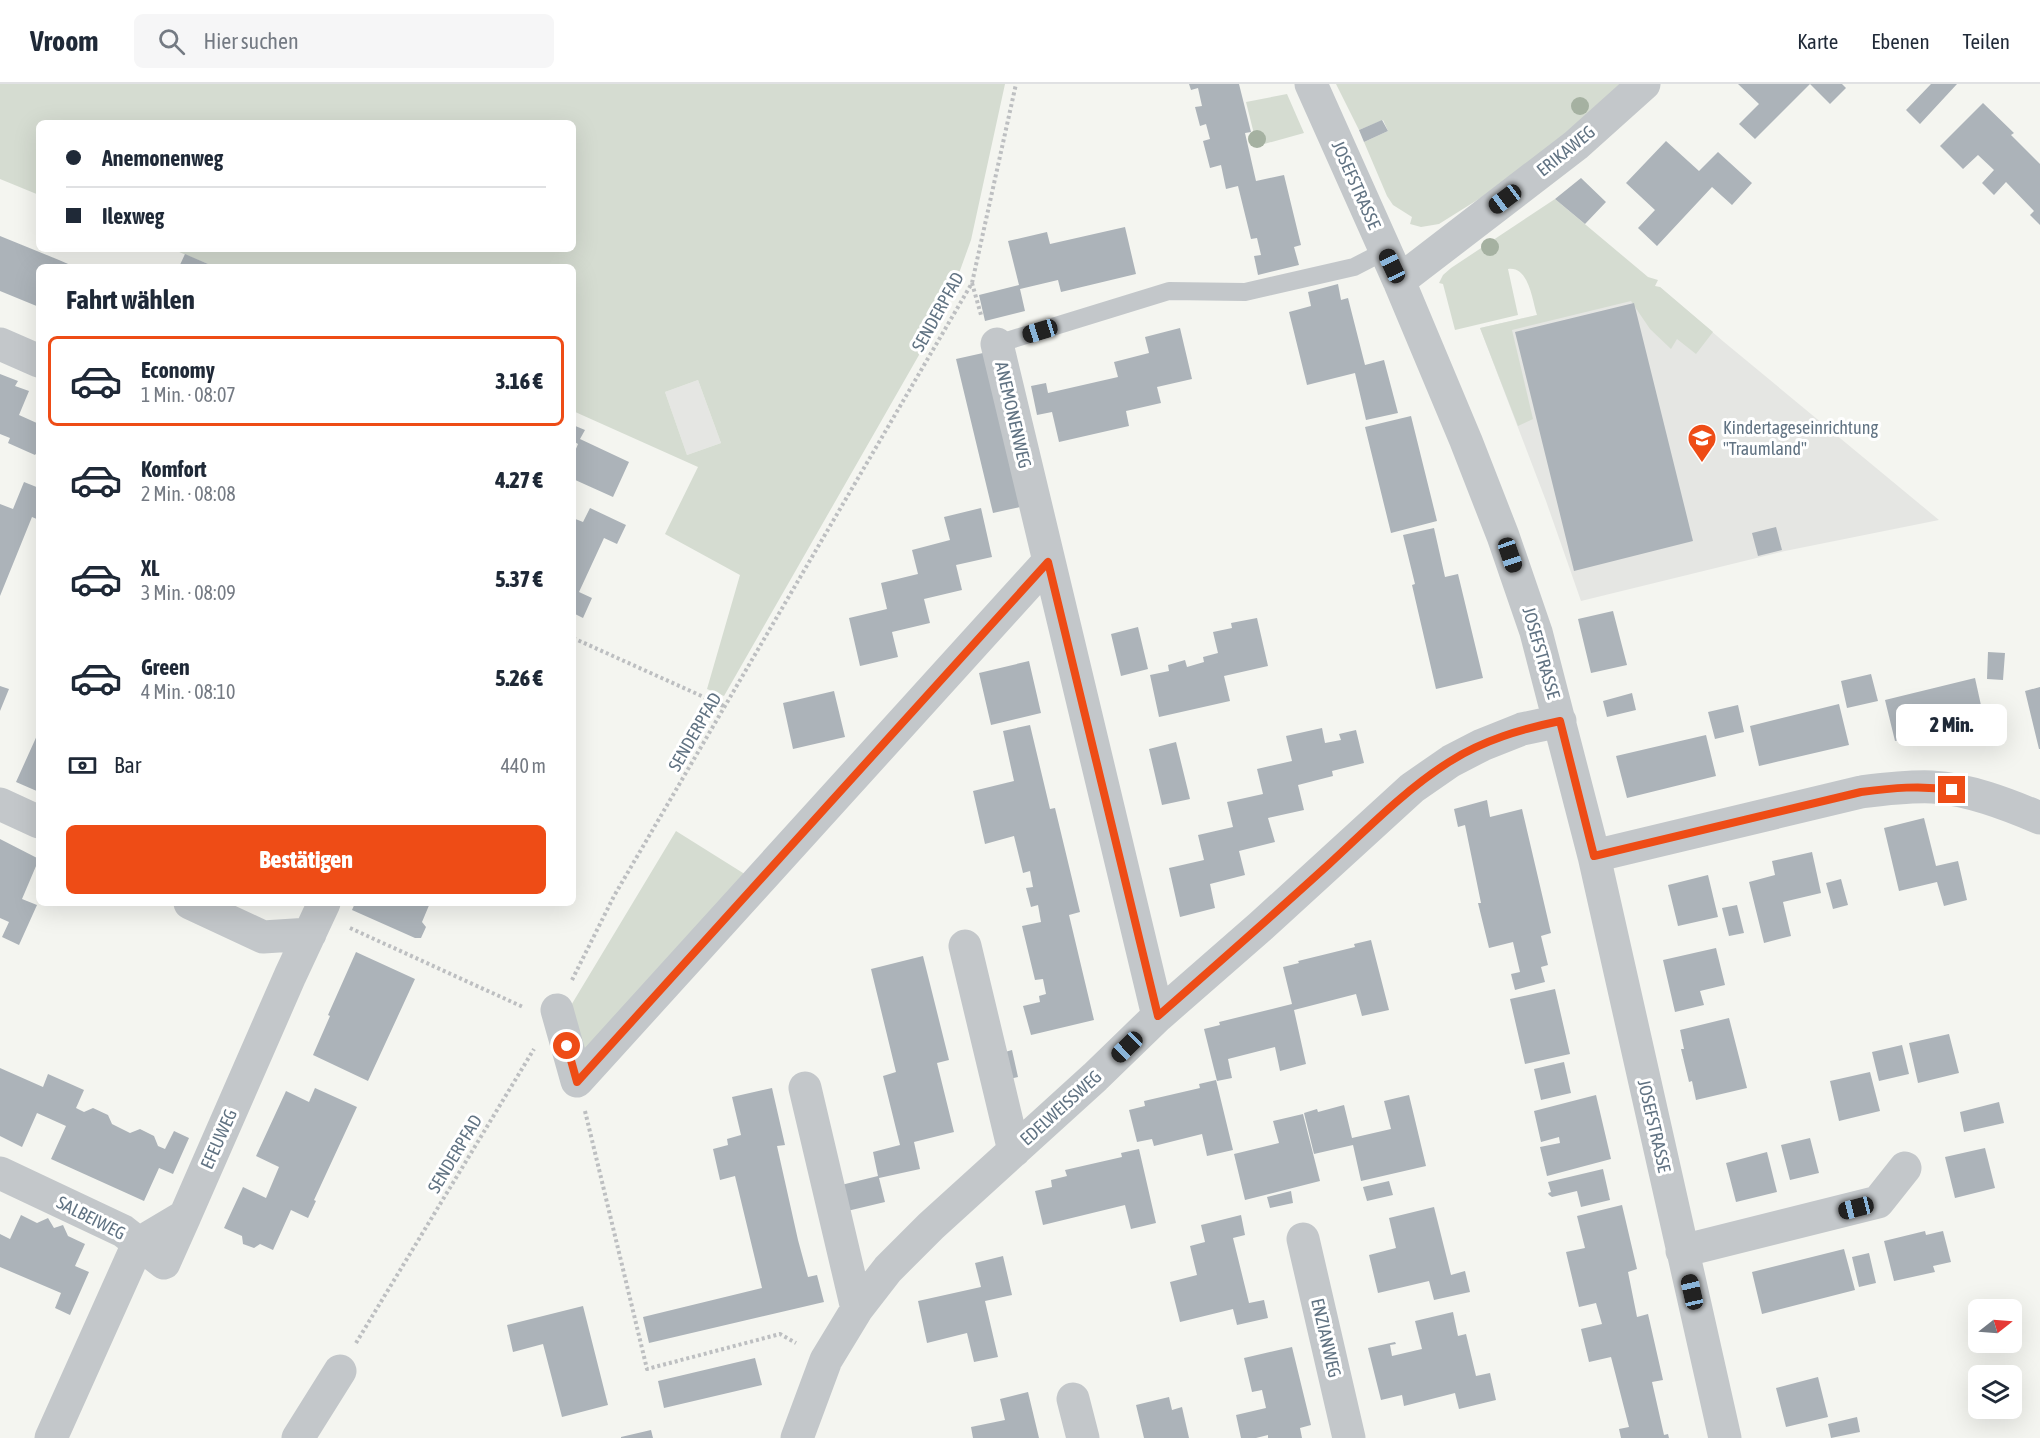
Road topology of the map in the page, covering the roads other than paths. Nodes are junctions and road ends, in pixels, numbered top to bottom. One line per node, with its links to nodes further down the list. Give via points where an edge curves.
1 (1311, 84): 3 (street, JOSEFSTRASSE)
2 (1644, 84): 4 (street, ERIKAWEG, via 1576,145)
3 (1385, 251): 4 (street, JOSEFSTRASSE); 6 (lane, ANEMONENWEG, via 1354,267 1245,292 1169,291)
4 (1399, 281): 9 (street, JOSEFSTRASSE, via 1503,536 1536,632)
5 (0, 344): 7 (street)
6 (997, 344): 8 (street, ANEMONENWEG)
7 (36, 360)
8 (1048, 562): 19 (street, via 577,1082); 20 (street, ANEMONENWEG)
9 (1560, 721): 13 (street, JOSEFSTRASSE); 20 (street, EDELWEISSWEG, via 1522,729 1482,745 1412,788)
10 (0, 804): 12 (street)
11 (2040, 818): 13 (street, via 1968,794 1935,787 1898,787 1861,792)
12 (36, 821)
13 (1594, 856): 27 (street, JOSEFSTRASSE)
14 (196, 906): 16 (street)
15 (318, 916): 16 (street); 18 (street, EFEUWEG)
16 (263, 937): 18 (street)
17 (965, 946): 22 (street, EDELWEISSWEG)
18 (290, 976): 26 (street, EFEUWEG, via 185,1216)
19 (557, 1010)
20 (1158, 1016): 22 (street, EDELWEISSWEG)
21 (805, 1088): 28 (street)
22 (1014, 1151): 28 (street, EDELWEISSWEG, via 888,1269)
23 (1905, 1168): 27 (street, via 1878,1202)
24 (0, 1173): 26 (street, SALBEIWEG, via 123,1231)
25 (1303, 1239): 35 (street, ENZIANWEG)
26 (138, 1244): 31 (street)
27 (1682, 1251): 36 (street, JOSEFSTRASSE)
28 (858, 1309): 33 (street, EDELWEISSWEG, via 826,1360)
29 (340, 1371): 32 (street)
30 (1073, 1399): 34 (street)
31 (51, 1438)
32 (298, 1438)
33 (797, 1438)
34 (1083, 1438)
35 (1349, 1438)
36 (1725, 1438)

